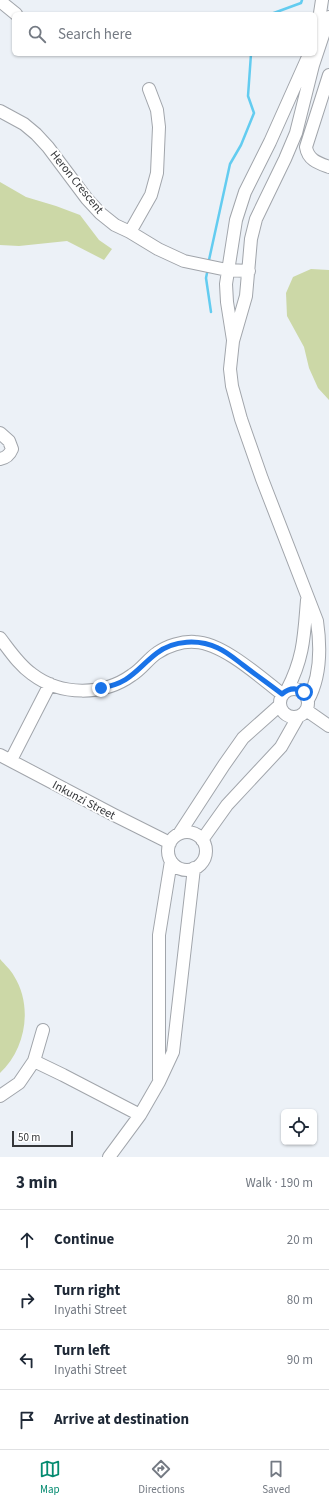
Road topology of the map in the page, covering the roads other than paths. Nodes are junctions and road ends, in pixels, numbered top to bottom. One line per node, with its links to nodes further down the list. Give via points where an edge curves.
1 (322, 0): 5 (street)
2 (0, 1): 3 (street)
3 (14, 12)
4 (329, 17): 6 (street)
5 (317, 33)
6 (317, 53)
7 (309, 56): 14 (street, via 245,192 236,220)
8 (316, 56): 15 (street, via 296,133 256,219 251,239)
9 (329, 75): 12 (street, via 306,147 312,160)
10 (149, 89): 13 (street, via 157,110 159,127 157,173 151,195)
11 (0, 111): 13 (street, Heron Crescent, via 36,134 100,213 115,225)
12 (329, 167)
13 (130, 232): 14 (street, Heron Crescent, via 184,261)
14 (227, 270): 15 (street, Heron Crescent); 16 (street, via 226,302)
15 (249, 271): 16 (street, via 246,296)
16 (233, 341): 19 (street, via 230,369 241,419)
17 (0, 433): 18 (street, via 9,441 12,449)
18 (0, 459)
19 (307, 599): 22 (street, via 299,663); 23 (street, via 317,621 320,639 314,690)
20 (0, 638): 21 (street, via 32,674)
21 (50, 684): 22 (street, via 86,691 112,686 133,675 157,653 170,646 196,642 218,648); 26 (street)
22 (283, 696): 23 (street, via 291,689 304,692); 23 (street, via 283,713 286,715 294,717); 27 (street, via 243,738)
23 (304, 709): 24 (street); 28 (street, via 281,747 227,805)
24 (329, 726)
25 (0, 755): 26 (street, Inkunzi Street)
26 (11, 760): 27 (street, Inkunzi Street, via 114,815)
27 (174, 839): 28 (street, via 184,833 194,834); 29 (street, via 168,855)
28 (202, 840): 30 (street, via 205,845 205,856)
29 (171, 861): 30 (street, via 184,870); 33 (street, via 159,935)
30 (194, 868): 33 (street, via 174,1052)
31 (43, 1030): 32 (street)
32 (34, 1061): 34 (street, via 19,1083); 35 (street)
33 (159, 1082): 35 (street)
34 (0, 1096)
35 (140, 1115): 36 (street)
36 (109, 1157)

